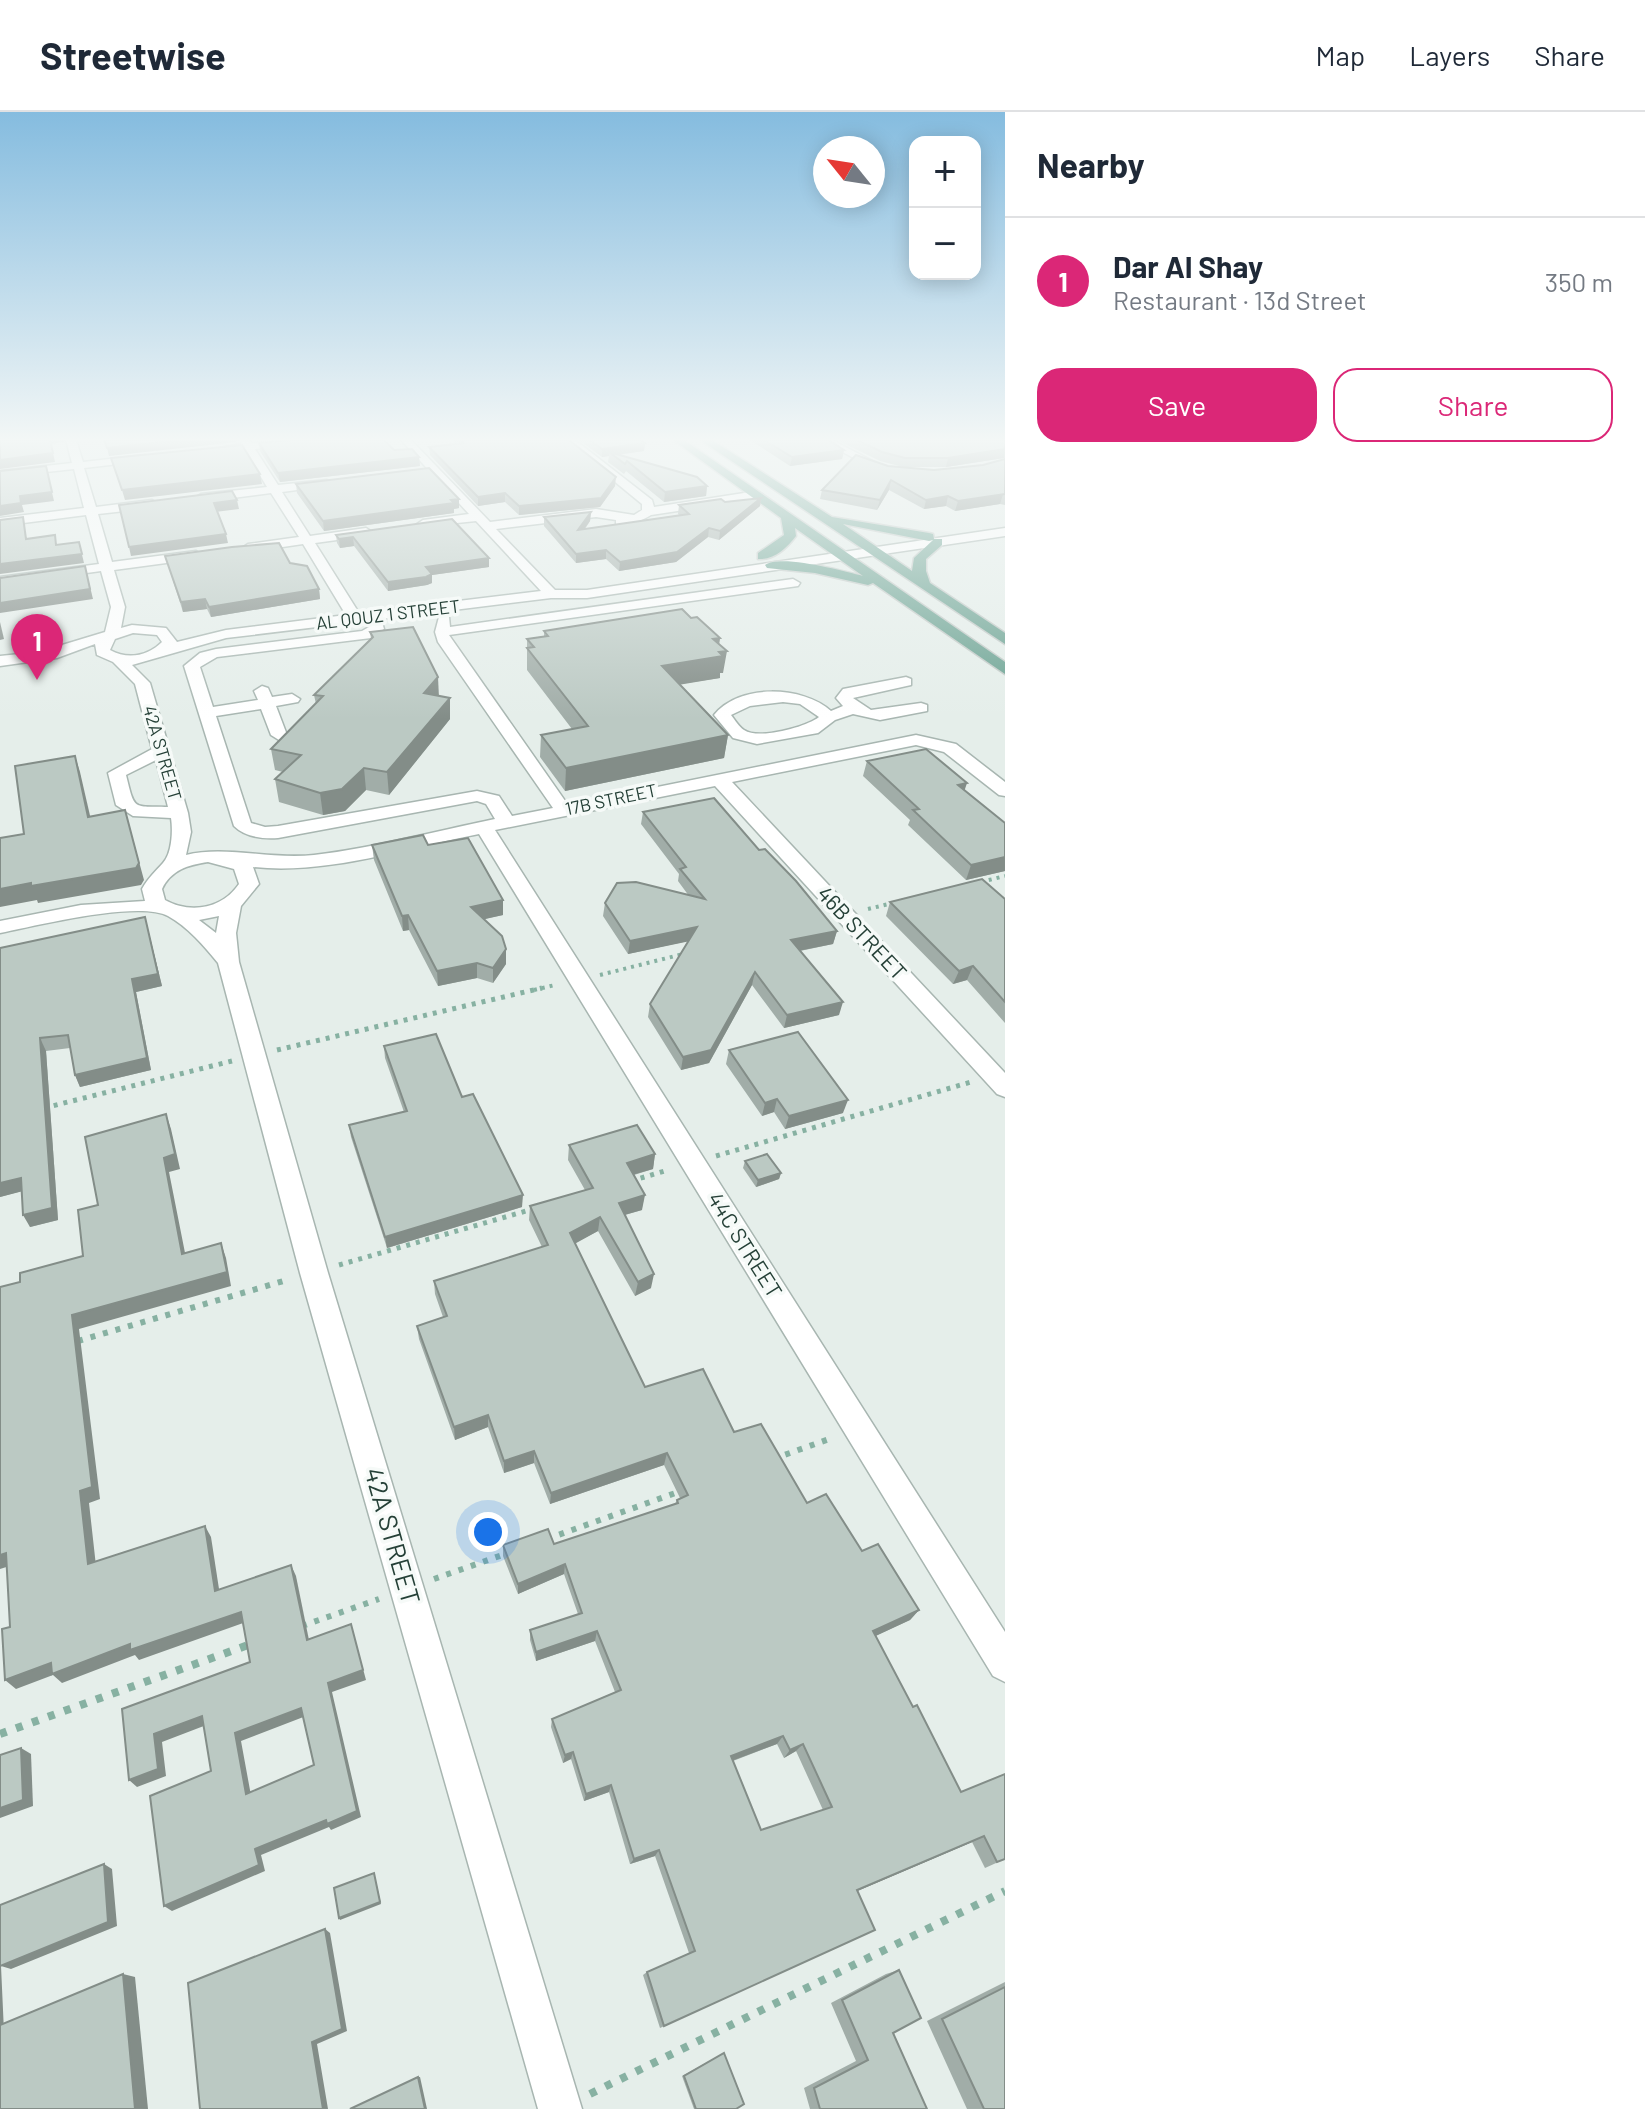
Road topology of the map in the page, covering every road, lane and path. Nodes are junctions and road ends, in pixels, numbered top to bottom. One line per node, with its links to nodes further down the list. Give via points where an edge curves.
1 (98, 533): 18 (street)
2 (303, 533): 12 (street)
3 (355, 533): 12 (street)
4 (494, 533): 23 (street)
5 (790, 533): 17 (main road)
6 (812, 533): 15 (main road)
7 (846, 533): 13 (main road)
8 (903, 533): 11 (main road)
9 (963, 533): 11 (street)
10 (993, 533): 11 (street)
11 (933, 539): 13 (street, AL QOUZ 1 STREET); 22 (main road, via 920,558)
12 (307, 540): 14 (street); 26 (street)
13 (867, 548): 15 (street, AL QOUZ 1 STREET); 22 (main road)
14 (230, 550)
15 (837, 551): 17 (street, AL QOUZ 1 STREET); 21 (main road)
16 (215, 552): 18 (street)
17 (767, 560): 21 (main road); 23 (street, AL QOUZ 1 STREET, via 587,594)
18 (108, 567): 19 (street); 24 (street)
19 (0, 581)
20 (793, 583): 28 (street)
21 (886, 586): 36 (main road)
22 (925, 587): 31 (main road)
23 (551, 594): 25 (street, AL QOUZ 1 STREET)
24 (118, 607): 27 (street); 30 (street)
25 (437, 609): 26 (street, AL QOUZ 1 STREET); 28 (street, via 444,618)
26 (364, 618): 29 (street, AL QOUZ 1 STREET); 43 (street, via 377,629 366,635 205,656 192,672)
27 (157, 630): 29 (street, AL QOUZ 1 STREET); 30 (street, AL QOUZ 1 STREET, via 132,629); 32 (street, via 170,642)
28 (442, 632): 51 (street)
29 (226, 634): 32 (street, AL QOUZ 1 STREET)
30 (111, 636): 33 (street, AL QOUZ 1 STREET); 34 (street, via 100,647)
31 (1005, 640)
32 (160, 652): 34 (street, AL QOUZ 1 STREET); 38 (street, 42A STREET)
33 (44, 655): 34 (street, AL QOUZ 1 STREET); 35 (street)
34 (112, 657): 38 (street, 42A STREET)
35 (0, 661)
36 (1005, 669)
37 (906, 682): 41 (street, via 849,692 844,698)
38 (142, 683): 47 (street, 42A STREET)
39 (265, 697): 40 (street); 43 (street); 46 (street)
40 (292, 699)
41 (853, 708): 42 (street, via 876,716); 44 (street)
42 (921, 708)
43 (205, 713): 53 (street, 44C STREET, via 239,819 252,831 278,832 477,796 493,800)
44 (829, 717): 45 (street); 45 (street, via 811,702 782,697 731,706 722,715 735,732 750,739)
45 (798, 734): 48 (street)
46 (279, 735)
47 (161, 751): 52 (street, 42A STREET); 52 (street, via 117,773 125,805 133,811)
48 (824, 758): 49 (street, 17B STREET); 50 (street, 17B STREET, via 928,741 950,748)
49 (718, 778): 51 (street, 17B STREET); 64 (street, 46B STREET)
50 (1005, 791)
51 (563, 810): 53 (street, 17B STREET)
52 (181, 818): 54 (street, 42A STREET); 56 (street, 42A STREET)
53 (495, 825): 55 (street, 17B STREET); 68 (street, 44C STREET)
54 (230, 859): 55 (street, 17B STREET); 56 (street, 17B STREET); 60 (street, via 249,875)
55 (316, 861): 60 (street, 17B STREET)
56 (174, 864): 58 (street)
57 (1005, 876): 59 (path)
58 (155, 881): 62 (street, via 153,896); 63 (street)
59 (976, 883)
60 (238, 899): 62 (street, 17B STREET, via 204,913); 67 (street, 42A STREET, via 226,933)
61 (903, 901): 64 (path)
62 (169, 910): 63 (street, via 130,906); 67 (street, 42A STREET, via 206,935)
63 (78, 911): 65 (street)
64 (845, 915): 70 (street, 46B STREET)
65 (0, 927)
66 (697, 951): 68 (path)
67 (228, 962): 69 (street, 42A STREET)
68 (579, 980): 69 (path); 72 (street, 44C STREET)
69 (255, 1055): 71 (path); 75 (street, 42A STREET)
70 (1000, 1082): 72 (path)
71 (30, 1111)
72 (693, 1163): 73 (path); 77 (street, 44C STREET)
73 (617, 1185)
74 (542, 1207): 75 (path)
75 (314, 1273): 76 (path); 79 (street, 42A STREET)
76 (75, 1342)
77 (1005, 1664)
78 (1005, 1891): 79 (path)
79 (568, 2106)

